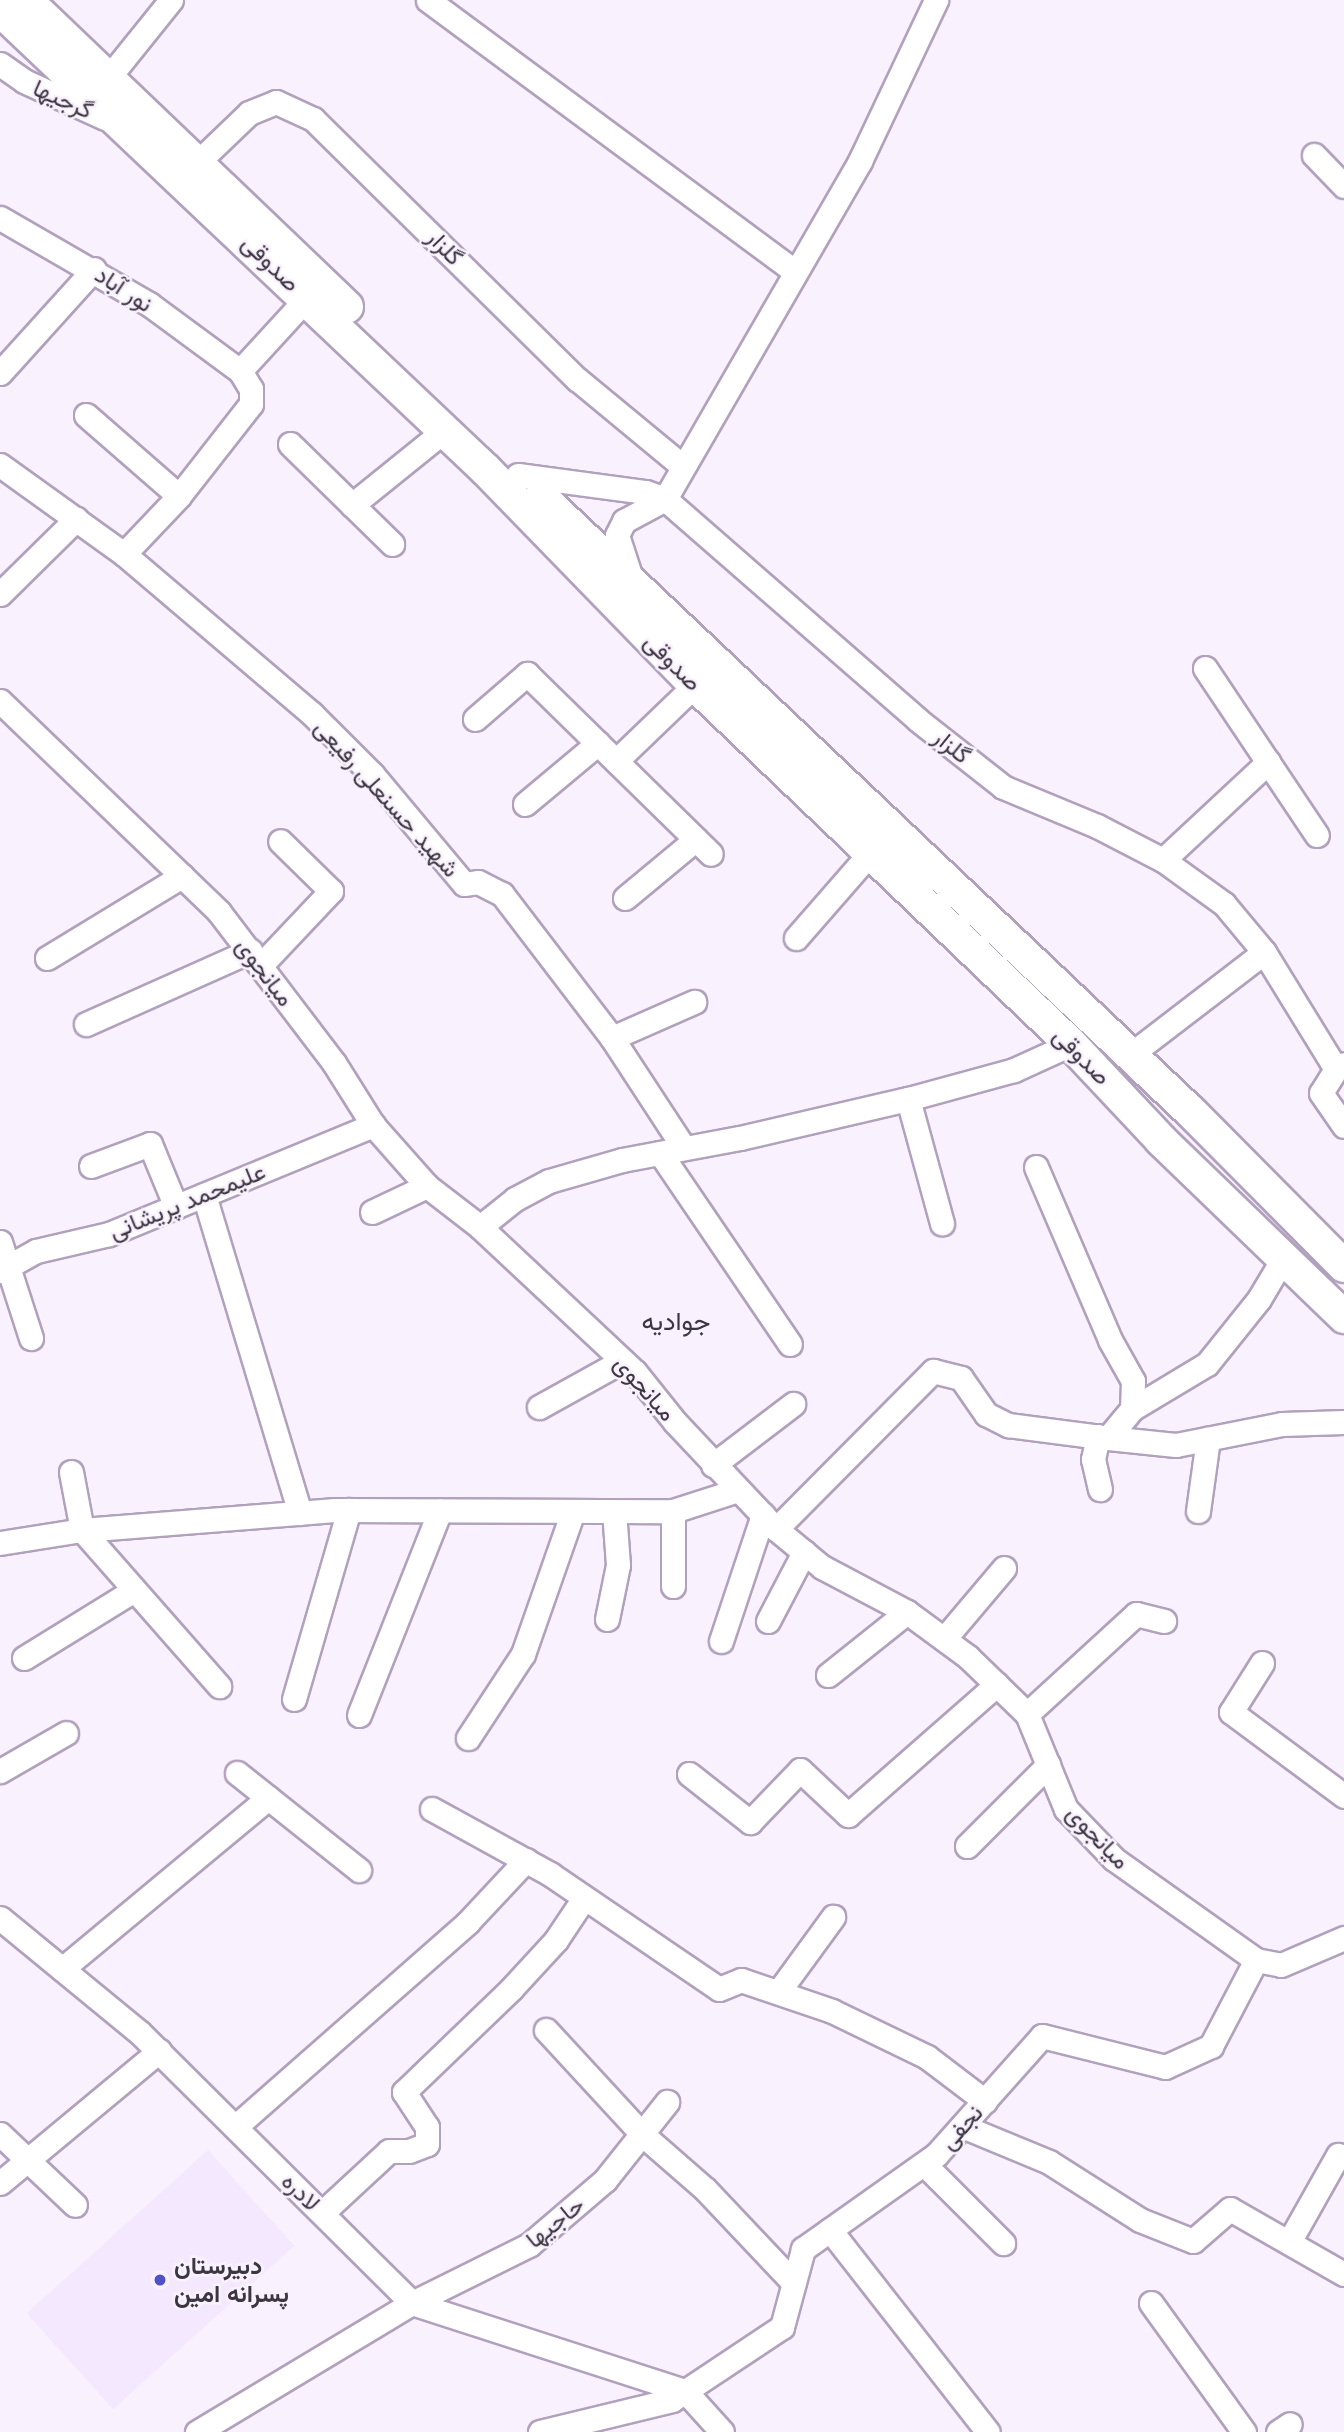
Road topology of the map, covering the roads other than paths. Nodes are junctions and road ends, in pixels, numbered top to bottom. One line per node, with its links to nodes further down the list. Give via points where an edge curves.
1 (26, 0): 7 (main road, صدوقی)
2 (171, 0): 7 (street)
3 (428, 0): 14 (street)
4 (936, 0): 14 (street, via 860,161)
5 (0, 10): 8 (main road, صدوقی)
6 (0, 64): 8 (street, گرجیها, via 24,81)
7 (109, 77): 10 (main road, صدوقی)
8 (130, 130): 15 (main road, صدوقی)
9 (1314, 155): 11 (street)
10 (199, 161): 22 (street, گلزار, via 249,113 276,102 313,119 577,379); 23 (main road, صدوقی)
11 (1344, 186)
12 (0, 218): 13 (street, نور آباد)
13 (94, 269): 16 (street, نور آباد); 17 (street)
14 (794, 271): 22 (street)
15 (307, 298): 16 (street); 19 (main road, صدوقی)
16 (240, 371): 24 (street, via 251,389 251,404)
17 (0, 373)
18 (86, 415): 24 (street)
19 (445, 430): 26 (street); 33 (main road, صدوقی)
20 (290, 444): 26 (street)
21 (0, 465): 27 (street, شهید حسنعلی رفیعی)
22 (682, 466): 25 (street)
23 (518, 475): 25 (street, via 646,492); 30 (main road, صدوقی)
24 (179, 496): 29 (street)
25 (665, 499): 30 (street, via 633,513 617,535 621,558); 43 (street, گلزار, via 918,720 1003,787 1097,826)
26 (352, 505): 28 (street)
27 (76, 519): 29 (street, شهید حسنعلی رفیعی); 31 (street)
28 (392, 544)
29 (124, 554): 53 (street, شهید حسنعلی رفیعی, via 312,714 372,774 464,884 478,882 502,894)
30 (636, 587): 52 (main road, صدوقی)
31 (0, 594)
32 (1205, 668): 38 (street)
33 (695, 685): 37 (street); 42 (main road, صدوقی)
34 (0, 701): 44 (street, میانجوی)
35 (475, 719): 36 (street, via 527,674)
36 (598, 743): 37 (street); 39 (street)
37 (616, 761): 45 (street, via 704,847)
38 (1268, 762): 40 (street); 43 (street)
39 (525, 804)
40 (1317, 835)
41 (280, 841): 49 (street, via 331,891)
42 (872, 851): 46 (street); 54 (main road, صدوقی)
43 (1163, 860): 47 (street, گلزار, via 1224,904)
44 (182, 876): 48 (street); 49 (street, میانجوی)
45 (625, 898)
46 (796, 937)
47 (1264, 952): 55 (street); 56 (street, گلزار)
48 (47, 958)
49 (256, 958): 51 (street); 59 (street, میانجوی)
50 (694, 1002): 53 (street)
51 (86, 1024)
52 (1097, 1024): 54 (main road); 55 (main road, صدوقی)
53 (612, 1038): 61 (street, شهید حسنعلی رفیعی)
54 (1071, 1044): 57 (main road, صدوقی); 58 (street, via 1014,1070)
55 (1130, 1055): 57 (main road); 72 (main road, صدوقی)
56 (1340, 1067): 60 (street, via 1321,1093)
57 (1101, 1074): 73 (main road, صدوقی, via 1161,1140)
58 (908, 1099): 61 (street); 69 (street)
59 (373, 1125): 65 (street, میانجوی); 66 (street, علیمحمد پریشانی)
60 (1344, 1126)
61 (684, 1148): 62 (street)
62 (660, 1153): 70 (street, via 549,1181 514,1199); 77 (street)
63 (91, 1166): 67 (street, via 150,1144)
64 (1036, 1167): 81 (street, via 1110,1340 1133,1381)
65 (427, 1186): 68 (street); 70 (street, میانجوی)
66 (204, 1195): 67 (street, علیمحمد پریشانی); 95 (street)
67 (176, 1206): 74 (street, علیمحمد پریشانی, via 109,1234 36,1251)
68 (372, 1212)
69 (942, 1223)
70 (480, 1227): 78 (street, میانجوی)
71 (0, 1242): 74 (street)
72 (1340, 1254)
73 (1284, 1257): 75 (main road, صدوقی); 81 (street, via 1259,1298 1207,1364)
74 (4, 1269): 76 (street)
75 (1344, 1317)
76 (31, 1338)
77 (790, 1344)
78 (622, 1361): 80 (street); 85 (street, میانجوی)
79 (793, 1404): 85 (street)
80 (539, 1407)
81 (1132, 1409): 83 (street)
82 (1344, 1422): 84 (street, via 1282,1424)
83 (1103, 1437): 84 (street, via 1176,1445); 87 (street, via 1093,1459); 96 (street, via 1008,1425 986,1414 961,1378 933,1371)
84 (1208, 1439): 94 (street)
85 (713, 1465): 88 (street, میانجوی)
86 (71, 1472): 97 (street)
87 (1100, 1489)
88 (738, 1490): 93 (street); 96 (street, میانجوی)
89 (349, 1510): 90 (street); 95 (street); 114 (street)
90 (440, 1510): 91 (street); 115 (street)
91 (573, 1511): 92 (street); 118 (street, via 523,1654)
92 (614, 1511): 93 (street); 104 (street, via 618,1566)
93 (673, 1511): 101 (street)
94 (1198, 1511)
95 (300, 1513): 97 (street)
96 (770, 1522): 99 (street, میانجوی); 108 (street)
97 (82, 1530): 98 (street); 102 (street)
98 (0, 1543)
99 (804, 1552): 103 (street, میانجوی, via 822,1567); 105 (street)
100 (1004, 1569): 107 (street)
101 (673, 1586)
102 (134, 1590): 109 (street); 113 (street)
103 (907, 1612): 107 (street, میانجوی); 111 (street)
104 (607, 1619)
105 (768, 1621)
106 (1164, 1621): 116 (street, via 1136,1614)
107 (944, 1639): 112 (street, میانجوی)
108 (721, 1641)
109 (24, 1658)
110 (1262, 1663): 123 (street, via 1231,1712)
111 (828, 1675)
112 (997, 1684): 116 (street, میانجوی); 122 (street, via 848,1815 800,1770 750,1822)
113 (219, 1686)
114 (294, 1699)
115 (359, 1714)
116 (1027, 1714): 119 (street, میانجوی)
117 (66, 1733): 120 (street)
118 (468, 1738)
119 (1048, 1765): 126 (street); 133 (street, میانجوی, via 1066,1809 1114,1858)
120 (0, 1771)
121 (237, 1773): 124 (street)
122 (689, 1774)
123 (1344, 1796)
124 (268, 1798): 128 (street); 134 (street)
125 (432, 1809): 127 (street)
126 (967, 1846)
127 (526, 1860): 129 (street); 141 (street, via 468,1922)
128 (359, 1870)
129 (584, 1898): 135 (street, via 719,1989 741,1980); 149 (street, via 556,1940 511,1989 404,2092 427,2127 427,2144 389,2151)
130 (832, 1917): 135 (street)
131 (3, 1926): 134 (street, لادره)
132 (1344, 1938): 133 (street, via 1281,1965)
133 (1256, 1960): 138 (street, نجفی, via 1211,2046 1166,2067 1042,2035)
134 (62, 1969): 137 (street, لادره)
135 (779, 1992): 138 (street, via 926,2057)
136 (546, 2030): 143 (street)
137 (159, 2051): 141 (street, لادره); 145 (street)
138 (985, 2101): 140 (street, نجفی)
139 (667, 2102): 143 (street, حاجیها)
140 (962, 2126): 146 (street, نجفی); 151 (street, via 1049,2162 1140,2220 1193,2241 1230,2209)
141 (235, 2127): 149 (street, لادره)
142 (0, 2134): 145 (street)
143 (643, 2134): 154 (street, via 705,2189); 155 (street, حاجیها, via 605,2180 529,2245)
144 (1338, 2155): 151 (street)
145 (29, 2158): 147 (street); 148 (street)
146 (924, 2164): 150 (street, نجفی); 152 (street)
147 (0, 2183)
148 (75, 2205)
149 (322, 2213): 155 (street, لادره)
150 (830, 2230): 154 (street, نجفی, via 803,2249); 161 (street)
151 (1289, 2242): 153 (street)
152 (1003, 2243)
153 (1344, 2274)
154 (794, 2283): 157 (street, نجفی, via 782,2327)
155 (412, 2303): 157 (street); 158 (street)
156 (1151, 2303): 162 (street)
157 (685, 2391): 159 (street, نجفی, via 671,2400); 160 (street)
158 (197, 2432)
159 (540, 2432)
160 (722, 2432)
161 (988, 2432)
162 (1244, 2432)

